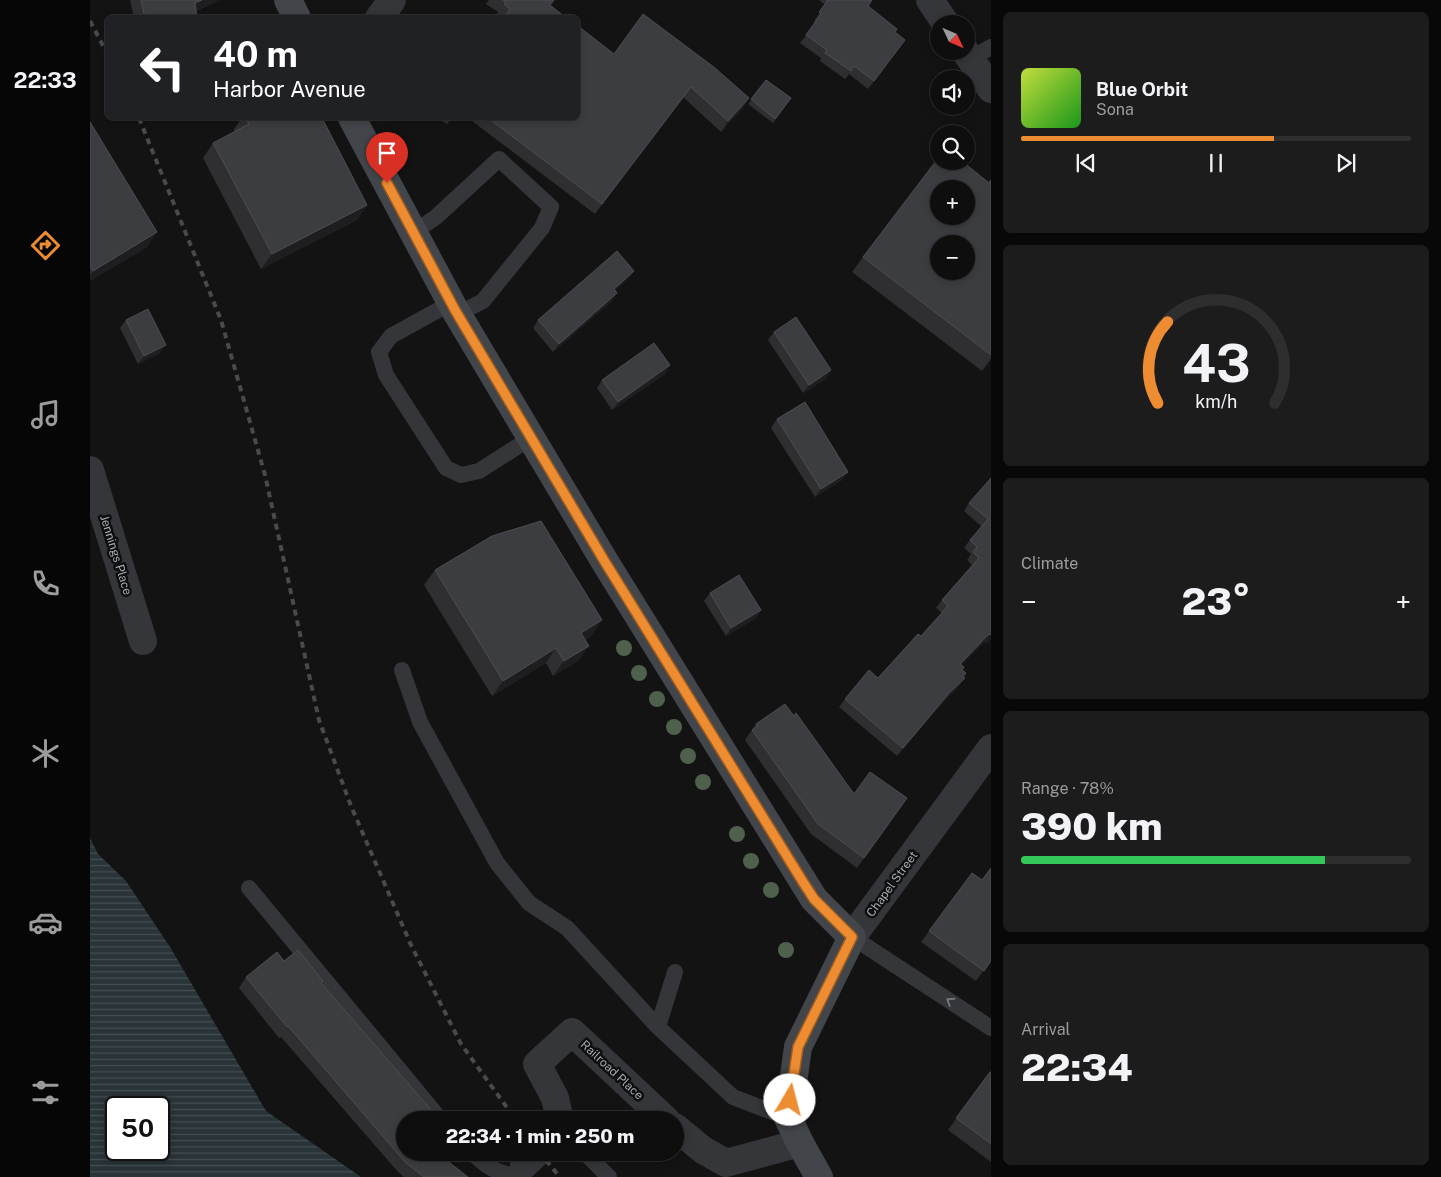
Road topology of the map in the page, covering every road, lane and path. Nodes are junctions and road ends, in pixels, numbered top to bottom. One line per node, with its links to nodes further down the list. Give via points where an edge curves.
1 (288, 0): 4 (main road)
2 (392, 0): 5 (street)
3 (930, 0): 6 (street)
4 (296, 15)
5 (381, 15)
6 (940, 15)
7 (975, 53): 8 (street)
8 (991, 89)
9 (353, 120): 10 (main road)
10 (414, 233): 11 (main road); 11 (lane, via 499,159 551,207 542,228 482,301)
11 (454, 309): 12 (main road); 12 (lane, via 391,336 379,352 386,375 446,468 461,476 479,471)
12 (531, 438): 18 (main road, via 814,899)
13 (90, 470): 14 (street, Jennings Place)
14 (143, 641)
15 (402, 670): 20 (lane, via 420,722 497,863 529,902 567,928)
16 (991, 748): 18 (street, Chapel Street)
17 (249, 888): 22 (lane)
18 (852, 937): 21 (lane, one-way to 18); 25 (main road, Chapel Street, via 798,1047)
19 (675, 972): 20 (lane)
20 (658, 1027): 25 (lane, via 733,1097)
21 (991, 1028)
22 (434, 1111)
23 (558, 1111): 24 (street, Railroad Place, via 555,1098 537,1064 572,1032)
24 (656, 1111)
25 (788, 1118): 27 (main road)
26 (684, 1134): 27 (street, via 726,1163)
27 (800, 1143): 32 (main road)
28 (481, 1161): 29 (lane, via 497,1174 507,1176 516,1174)
29 (529, 1161)
30 (593, 1161): 31 (lane)
31 (609, 1177)
32 (819, 1177)

